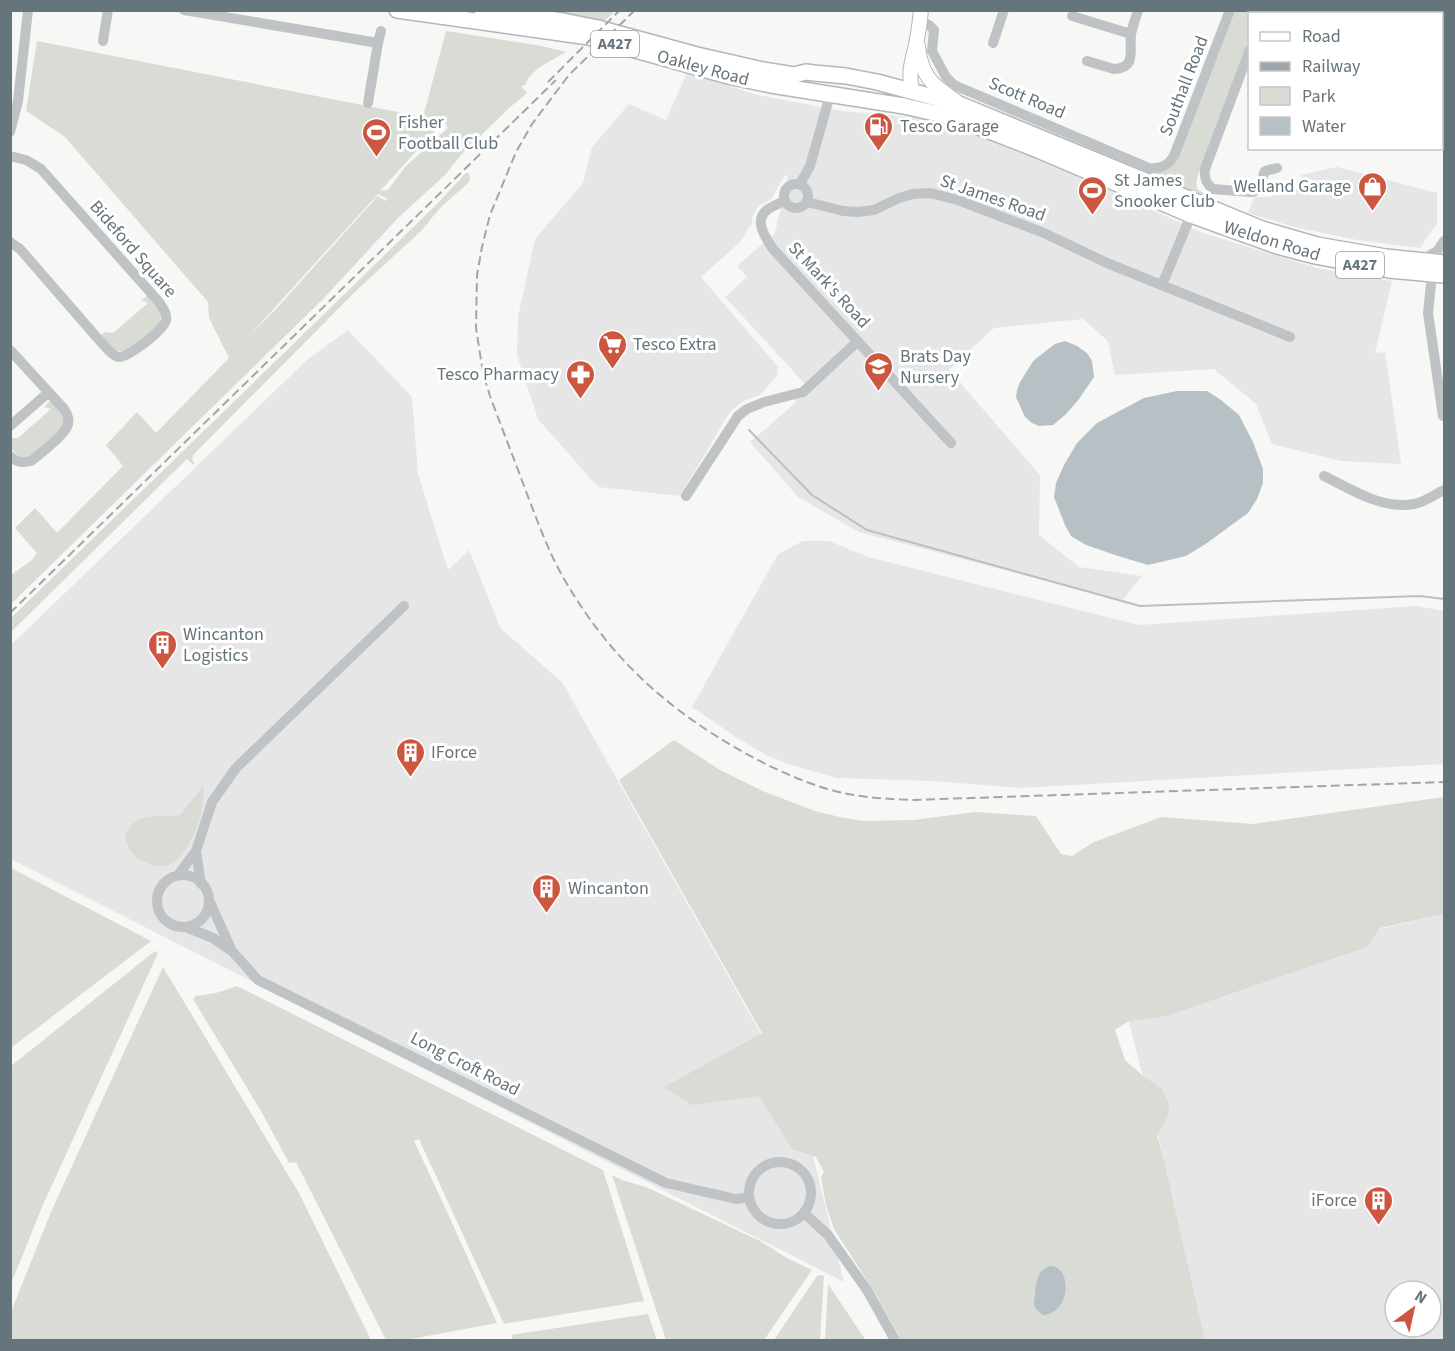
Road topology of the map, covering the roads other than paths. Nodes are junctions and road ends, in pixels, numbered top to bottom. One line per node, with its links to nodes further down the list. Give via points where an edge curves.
1 (28, 10): 26 (street)
2 (108, 10): 14 (street)
3 (184, 10): 9 (street)
4 (397, 10): 25 (highway, Oakley Road / A427, via 589,37 732,77)
5 (482, 10): 21 (highway, Oakley Road / A427, via 598,28 741,66)
6 (1004, 10): 17 (street)
7 (1138, 10): 13 (street)
8 (1230, 10): 32 (street, Southall Road, via 1174,156)
9 (245, 15): 16 (street)
10 (921, 15): 15 (main road); 32 (street, Scott Road, via 934,30 932,51 954,85 1149,168)
11 (1072, 16): 13 (street)
12 (381, 31): 16 (street)
13 (1131, 34): 19 (street, via 1132,54 1122,67 1114,69)
14 (103, 40)
15 (917, 41): 20 (main road); 29 (main road, via 925,74)
16 (378, 43): 27 (street)
17 (993, 43)
18 (1248, 54): 33 (street, via 1204,176 1213,189 1256,192 1265,171)
19 (1087, 61)
20 (910, 68): 23 (main road); 24 (main road)
21 (794, 75): 22 (highway, Oakley Road / A427, via 806,72); 25 (highway, via 824,84)
22 (846, 76): 23 (highway, Oakley Road / A427); 25 (highway)
23 (886, 84): 24 (highway, Oakley Road / A427)
24 (912, 90): 29 (highway, via 915,98)
25 (830, 95): 28 (highway, Oakley Road / A427); 34 (street, via 810,166)
26 (14, 100): 30 (street)
27 (368, 103)
28 (904, 106): 29 (highway, Weldon Road / A427)
29 (957, 111): 37 (highway, Weldon Road / A427); 40 (highway, Weldon Road / A427, via 1262,229 1317,245)
30 (10, 132)
31 (10, 156): 39 (street, Bideford Square, via 41,169 159,302 166,315 165,324 128,354 118,357)
32 (1161, 167)
33 (1277, 168)
34 (800, 184): 35 (street, via 786,188); 36 (street, via 807,190)
35 (784, 201): 36 (street, via 794,208); 45 (street, St Mark's Road, via 765,211 761,221 764,235)
36 (807, 201): 43 (street, St James Road, via 858,212 874,210 913,194 930,193 1037,230)
37 (1191, 215): 42 (highway, Weldon Road / A427, via 1315,256 1389,270); 43 (street)
38 (1444, 241): 40 (street, via 1437,251)
39 (10, 242)
40 (1420, 261): 41 (highway, Weldon Road / A427)
41 (1444, 262)
42 (1438, 274): 48 (street, via 1428,313)
43 (1162, 285): 44 (street, St James Road)
44 (1290, 338)
45 (858, 341): 50 (street, St Mark's Road); 54 (street, via 803,392 764,402 738,416)
46 (10, 350): 47 (street)
47 (49, 392): 49 (street); 51 (street, via 68,416 68,426 32,461 17,462)
48 (1443, 416)
49 (10, 426)
50 (951, 443)
51 (10, 456)
52 (1324, 476): 53 (street, via 1378,501 1396,505 1414,504)
53 (1444, 490)
54 (686, 496)
55 (404, 606): 56 (street, via 236,768 212,802)
56 (196, 851): 57 (street); 58 (street)
57 (178, 875): 58 (street, via 187,875); 60 (street, via 167,879 160,888 157,903 169,923)
58 (201, 884): 59 (street)
59 (209, 900): 60 (street, via 202,919); 61 (street, Long Croft Road)
60 (186, 927): 61 (street)
61 (232, 951): 62 (street, Long Croft Road, via 258,980 666,1183 736,1199)
62 (749, 1197): 63 (street, via 758,1215 776,1224 787,1223); 63 (street, via 751,1180 763,1167 790,1163 806,1175 810,1185 809,1204)
63 (804, 1213): 64 (street, via 828,1234 867,1290)
64 (895, 1341)

